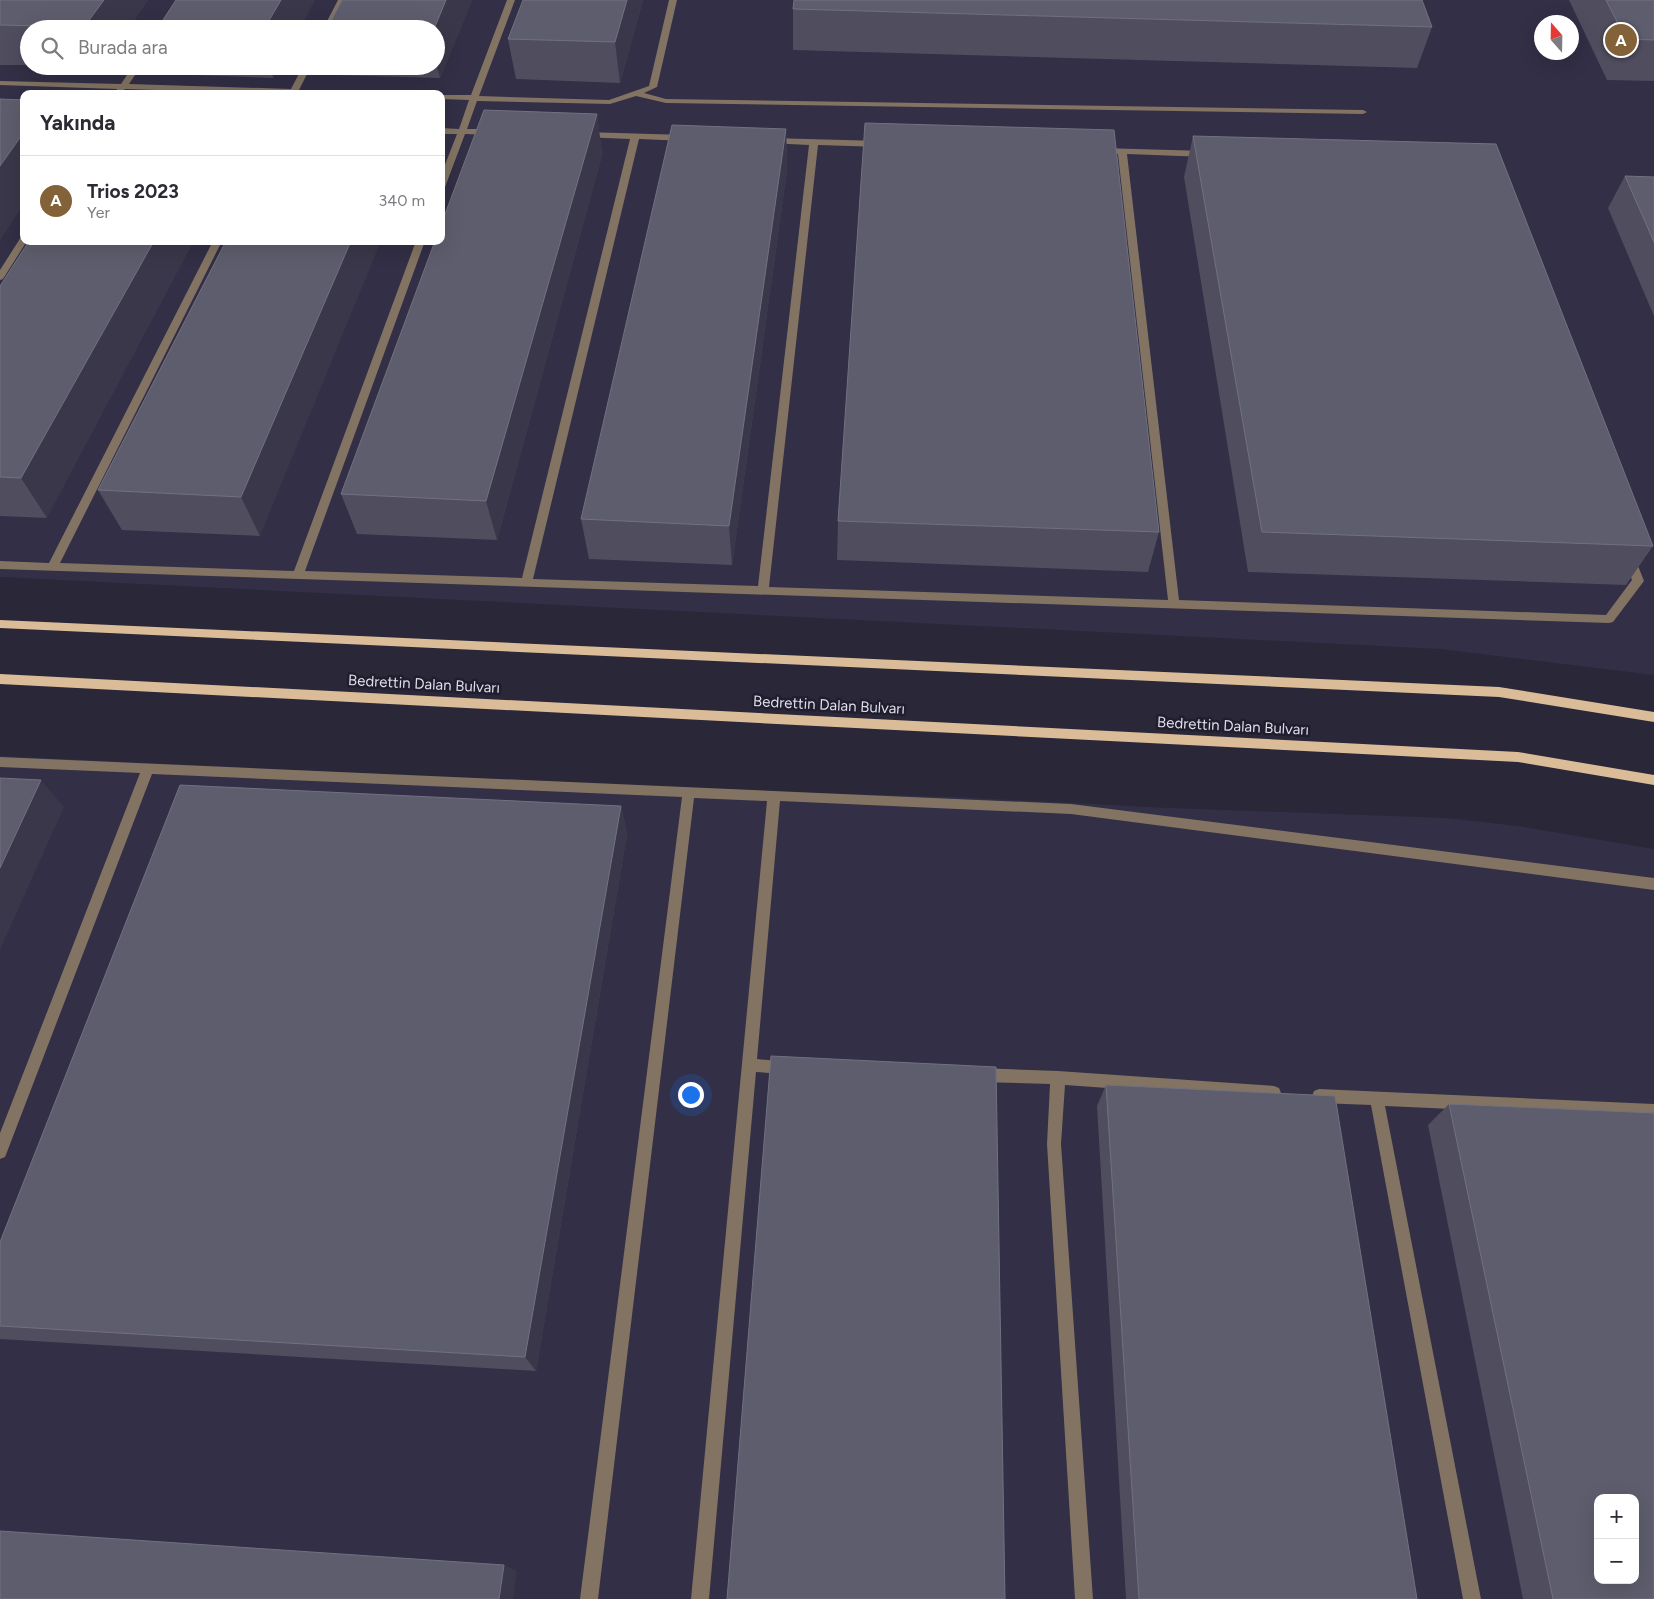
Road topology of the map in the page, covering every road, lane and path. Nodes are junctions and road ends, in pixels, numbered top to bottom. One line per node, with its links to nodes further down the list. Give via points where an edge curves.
1 (342, 0): 4 (lane)
2 (512, 0): 14 (lane)
3 (673, 0): 12 (lane, via 653,87)
4 (332, 20)
5 (131, 75): 8 (lane)
6 (302, 75): 11 (lane)
7 (0, 83): 8 (lane)
8 (124, 86): 9 (lane); 10 (lane)
9 (121, 90)
10 (237, 90)
11 (294, 90)
12 (635, 93): 14 (lane, via 610,102); 15 (lane, via 676,102)
13 (445, 97): 14 (lane)
14 (476, 98): 17 (lane)
15 (1363, 112)
16 (445, 131): 17 (lane)
17 (462, 131): 18 (lane); 28 (lane)
18 (500, 132)
19 (578, 135): 20 (lane)
20 (635, 137): 21 (lane); 37 (lane)
21 (695, 138)
22 (765, 140): 23 (lane)
23 (814, 142): 24 (lane); 38 (lane)
24 (894, 144)
25 (1092, 151): 26 (lane)
26 (1122, 152): 27 (lane); 39 (lane)
27 (1220, 154)
28 (445, 176)
29 (20, 245): 32 (lane)
30 (216, 245): 35 (lane)
31 (420, 245): 36 (lane)
32 (0, 277)
33 (1624, 544): 39 (lane, via 1638,581 1609,619)
34 (0, 565): 35 (lane)
35 (52, 567): 36 (lane)
36 (298, 575): 37 (lane)
37 (526, 583): 38 (lane)
38 (763, 590): 39 (lane)
39 (1174, 604)
40 (0, 624): 42 (main road, via 1498,692)
41 (0, 679): 45 (main road, Bedrettin Dalan Bulvarı, via 1518,757)
42 (1654, 717)
43 (0, 762): 44 (lane)
44 (148, 768): 46 (lane); 55 (lane)
45 (1654, 780)
46 (689, 791): 47 (lane); 56 (lane)
47 (774, 795): 48 (lane, via 1071,809); 49 (lane)
48 (1654, 884)
49 (749, 1066): 50 (lane); 57 (lane)
50 (798, 1068)
51 (968, 1074): 52 (lane)
52 (1058, 1078): 53 (lane); 58 (lane, via 1054,1144)
53 (1377, 1100): 54 (lane); 59 (lane)
54 (1654, 1111)
55 (0, 1152)
56 (589, 1599)
57 (700, 1599)
58 (1084, 1599)
59 (1472, 1599)

